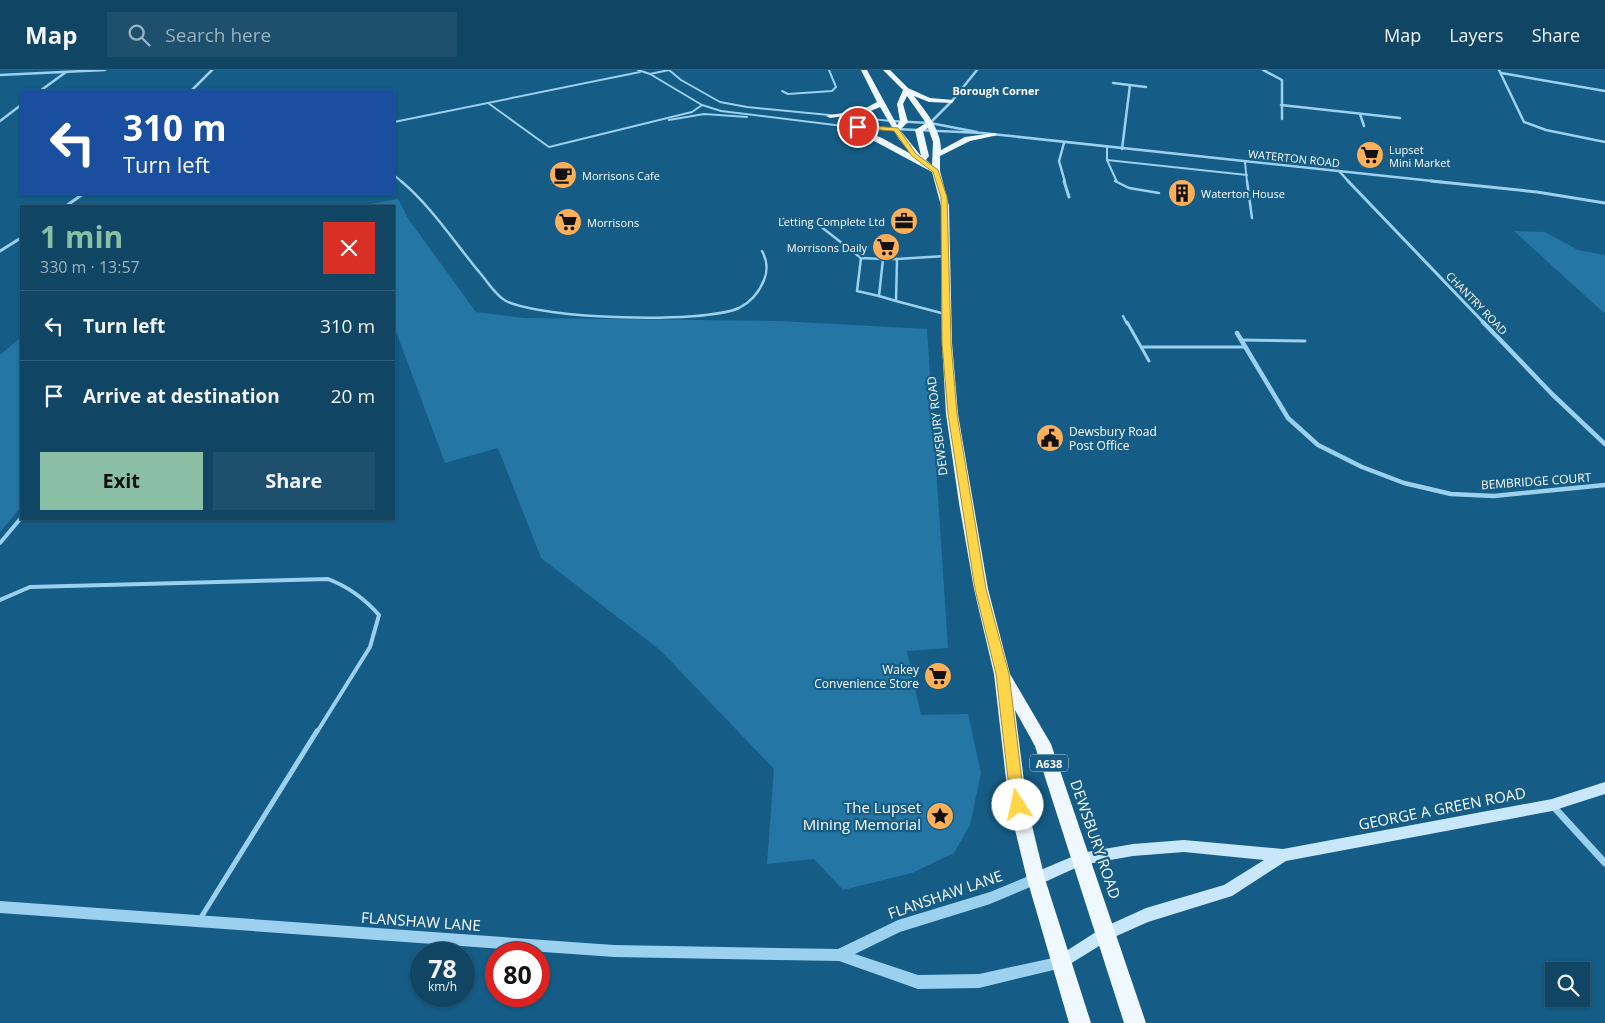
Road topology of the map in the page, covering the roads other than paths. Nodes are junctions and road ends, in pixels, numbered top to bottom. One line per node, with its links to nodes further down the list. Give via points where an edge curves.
1 (105, 70): 9 (street)
2 (212, 70): 18 (street)
3 (669, 70): 12 (lane); 29 (lane, via 720,102)
4 (830, 70): 20 (lane, via 836,87 832,91 788,94)
5 (864, 70): 24 (highway)
6 (886, 70): 19 (highway, DEWSBURY ROAD / A638)
7 (978, 70): 22 (street)
8 (1263, 70): 26 (street, via 1282,80)
9 (68, 71): 13 (street); 17 (street)
10 (639, 71): 12 (lane); 23 (lane)
11 (1500, 72): 21 (street); 45 (street, via 1524,122)
12 (650, 74): 25 (lane)
13 (0, 75)
14 (1113, 83): 15 (street)
15 (1130, 85): 16 (street); 48 (street)
16 (1146, 87)
17 (41, 90)
18 (192, 90)
19 (906, 90): 22 (highway, via 929,100); 36 (highway, via 900,104); 40 (highway, DEWSBURY ROAD / A638)
20 (782, 91)
21 (1605, 91)
22 (952, 101): 40 (street)
23 (488, 103): 35 (lane); 37 (lane, via 549,147)
24 (881, 103): 29 (highway, via 866,111); 34 (highway)
25 (702, 105): 32 (lane, via 721,111); 37 (lane, via 692,112)
26 (1281, 105): 28 (street); 31 (street)
27 (20, 106): 33 (street)
28 (1360, 114): 30 (street); 39 (street)
29 (830, 116): 34 (lane)
30 (1400, 118)
31 (1282, 119)
32 (785, 120): 37 (lane, via 704,114); 38 (lane)
33 (0, 121)
34 (891, 121): 36 (street); 41 (highway)
35 (395, 122)
36 (904, 122): 40 (street); 41 (highway)
37 (642, 125)
38 (843, 126): 41 (lane); 51 (highway)
39 (1364, 126)
40 (932, 127): 42 (highway); 43 (street, WATERTON ROAD); 43 (street, WATERTON ROAD, via 969,129); 49 (highway, DEWSBURY ROAD / A638)
41 (896, 129): 42 (street); 51 (highway)
42 (919, 130): 51 (highway, via 925,156)
43 (982, 134): 44 (street, WATERTON ROAD)
44 (994, 135): 46 (street, WATERTON ROAD); 49 (highway, via 968,139)
45 (1605, 142)
46 (1064, 143): 47 (street, WATERTON ROAD); 59 (street, via 1059,161)
47 (1107, 147): 48 (street, WATERTON ROAD); 50 (lane)
48 (1122, 149): 52 (street, WATERTON ROAD)
49 (938, 154): 53 (highway, DEWSBURY ROAD / A638)
50 (1107, 160): 55 (lane); 57 (lane, via 1112,178 1117,182 1129,188)
51 (921, 162): 53 (highway)
52 (1245, 162): 54 (street, WATERTON ROAD); 55 (lane)
53 (936, 171): 67 (highway, DEWSBURY ROAD / A638, via 944,197)
54 (1340, 172): 60 (street, WATERTON ROAD, via 1537,192); 81 (street, CHANTRY ROAD, via 1552,394)
55 (1246, 175): 62 (lane)
56 (395, 176): 66 (lane, via 407,185 498,294 523,309 566,314 686,316 722,312 738,308 760,293 766,274 766,257)
57 (1158, 193)
58 (82, 195): 61 (street)
59 (1069, 197)
60 (1605, 203)
61 (67, 205)
62 (1252, 218)
63 (783, 219): 68 (lane, via 815,222)
64 (20, 239): 65 (street)
65 (0, 251)
66 (762, 251)
67 (947, 256): 70 (lane); 73 (highway, DEWSBURY ROAD / A638)
68 (861, 258): 69 (lane); 71 (lane, via 857,291)
69 (883, 259): 70 (lane); 71 (lane)
70 (897, 259): 72 (lane)
71 (879, 296): 72 (lane)
72 (896, 301): 73 (lane)
73 (947, 314): 86 (highway, DEWSBURY ROAD / A638, via 952,414 980,589)
74 (1123, 316): 78 (lane)
75 (1237, 333): 76 (street, BEMBRIDGE COURT)
76 (1241, 340): 77 (lane); 79 (street, BEMBRIDGE COURT)
77 (1305, 341)
78 (1142, 346): 79 (lane); 80 (lane)
79 (1245, 347): 82 (street, BEMBRIDGE COURT, via 1288,418 1318,445 1362,467 1404,483 1451,494 1494,496)
80 (1149, 361)
81 (1605, 444)
82 (1605, 485)
83 (20, 519): 84 (lane)
84 (0, 543)
85 (0, 600): 94 (lane, via 30,586 328,579 348,587 379,615 370,647)
86 (1002, 674): 90 (highway, DEWSBURY ROAD / A638, via 1043,744); 92 (highway, DEWSBURY ROAD / A638, via 1014,783)
87 (1605, 788): 88 (main road, GEORGE A GREEN ROAD)
88 (1552, 805): 89 (main road, GEORGE A GREEN ROAD); 91 (street)
89 (1283, 855): 90 (main road, GEORGE A GREEN ROAD, via 1184,846); 95 (main road, GEORGE A GREEN ROAD, via 1227,891 1146,915)
90 (1081, 859): 92 (main road, GEORGE A GREEN ROAD); 95 (highway, DEWSBURY ROAD / A638)
91 (1605, 863)
92 (1036, 879): 96 (street, FLANSHAW LANE, via 990,898 898,926); 97 (highway, DEWSBURY ROAD / A638)
93 (0, 907): 94 (street, FLANSHAW LANE)
94 (199, 921): 96 (street, FLANSHAW LANE, via 614,951)
95 (1107, 933): 97 (main road, GEORGE A GREEN ROAD); 99 (highway, DEWSBURY ROAD / A638)
96 (840, 955): 97 (street, FLANSHAW LANE, via 918,982 979,981)
97 (1062, 962): 98 (highway, DEWSBURY ROAD / A638)
98 (1080, 1023)
99 (1135, 1023)

